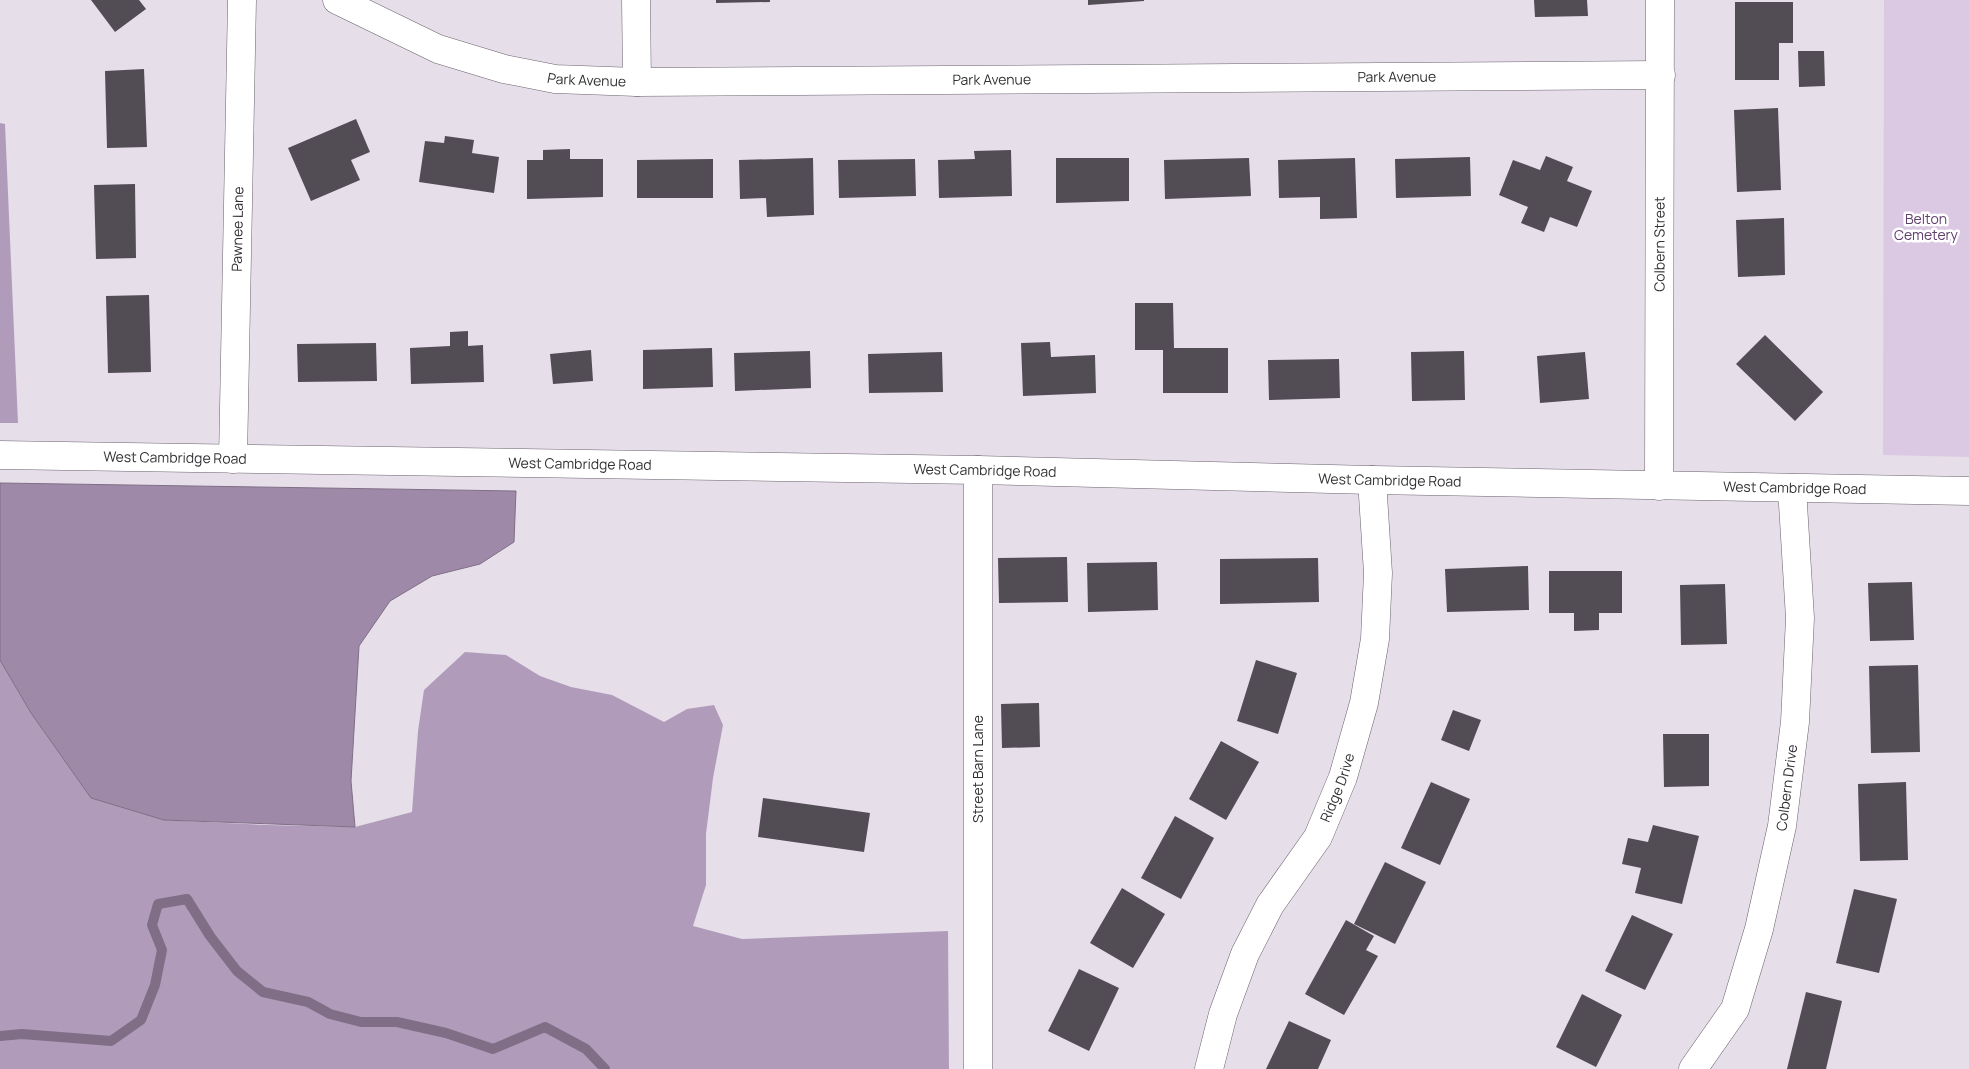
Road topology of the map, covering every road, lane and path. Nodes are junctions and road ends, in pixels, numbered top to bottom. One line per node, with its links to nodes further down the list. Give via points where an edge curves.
1 (242, 0): 8 (street, Pawnee Lane)
2 (337, 0): 6 (street, Park Avenue, via 438,49 504,68 555,78)
3 (636, 0): 6 (street)
4 (1660, 0): 5 (street, Colbern Street)
5 (1661, 75): 6 (street, Park Avenue); 11 (street, Colbern Street)
6 (637, 82)
7 (0, 455): 8 (street, West Cambridge Road)
8 (233, 459): 9 (street, West Cambridge Road)
9 (978, 470): 10 (street, West Cambridge Road); 14 (street, Street Barn Lane)
10 (1372, 480): 11 (street, West Cambridge Road); 15 (street, Ridge Drive, via 1378,573 1374,639 1364,703 1343,776 1318,837 1270,905 1245,954 1222,1014)
11 (1659, 486): 12 (street, West Cambridge Road)
12 (1792, 488): 13 (street, West Cambridge Road); 16 (street, Colbern Drive, via 1800,618 1795,722 1782,826 1760,929 1735,1009)
13 (1969, 491)
14 (978, 1069)
15 (1209, 1069)
16 (1693, 1069)

